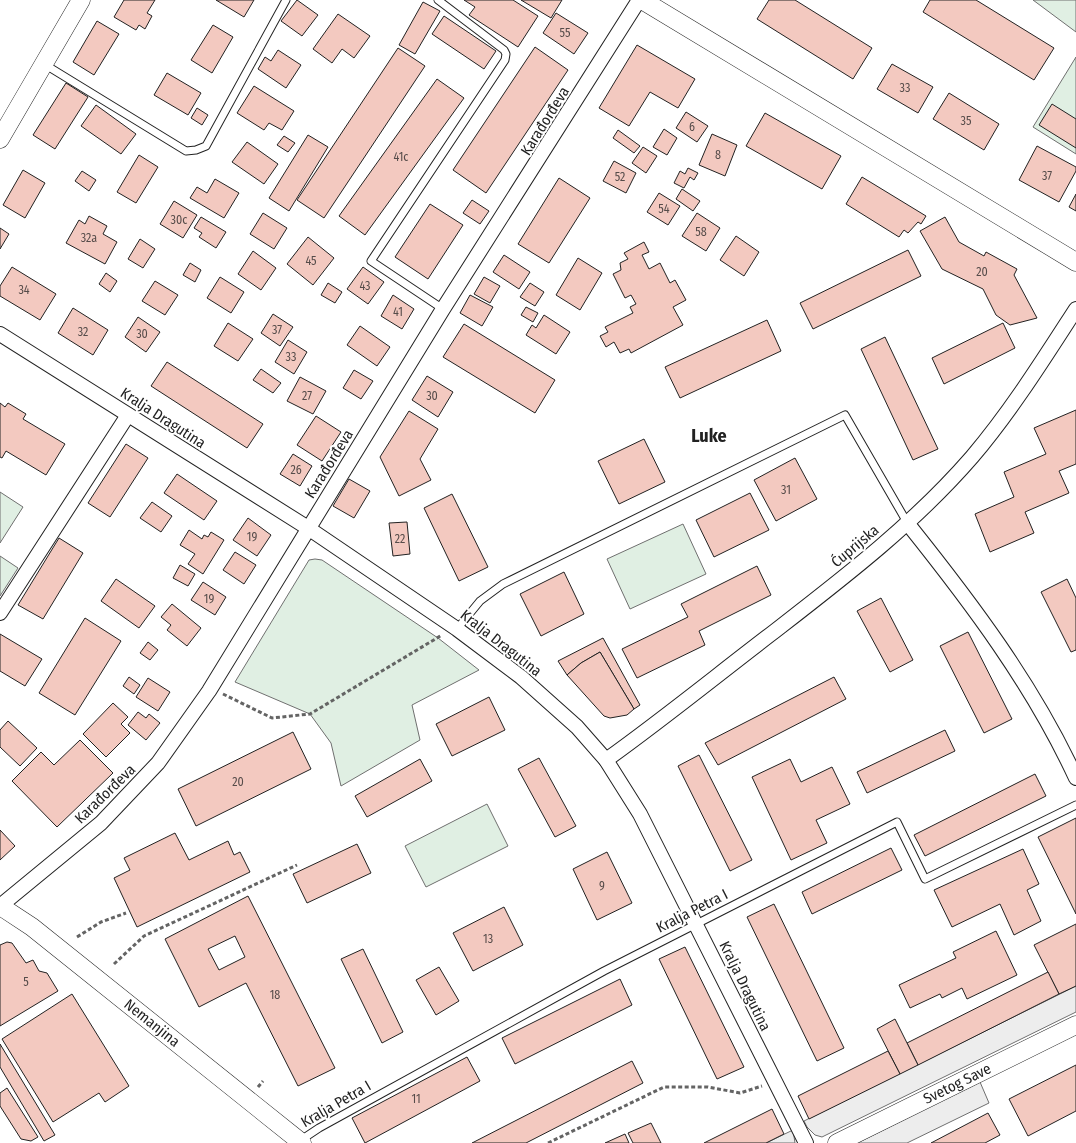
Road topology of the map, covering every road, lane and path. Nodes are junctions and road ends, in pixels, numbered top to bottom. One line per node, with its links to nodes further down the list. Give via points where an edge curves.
1 (81, 0): 5 (street)
2 (286, 0): 5 (lane, via 206,146 196,150 186,151)
3 (438, 0): 9 (lane, via 504,50 505,60 371,261)
4 (641, 0): 7 (street); 9 (street, Karađorđeva)
5 (43, 64): 6 (street)
6 (0, 139)
7 (1076, 262)
8 (1076, 309): 12 (street, Ćuprijska, via 1005,415 971,457)
9 (443, 310): 13 (street, Karađorđeva)
10 (0, 334): 11 (street, Kralja Dragutina)
11 (128, 415): 13 (street, Kralja Dragutina); 14 (street)
12 (908, 524): 15 (lane, via 845,415 503,584 480,600); 18 (street, via 983,620); 19 (street, Ćuprijska)
13 (308, 528): 15 (street, Kralja Dragutina); 23 (street, Karađorđeva, via 209,691 158,763 101,823)
14 (0, 613)
15 (457, 629): 19 (street, Kralja Dragutina, via 521,677 563,714)
16 (442, 635): 17 (path, via 310,714 272,718)
17 (220, 693)
18 (1071, 756): 20 (street)
19 (606, 760): 25 (street, Kralja Dragutina, via 640,814)
20 (1076, 778)
21 (1076, 805): 25 (lane, Kralja Petra I, via 925,879 897,822)
22 (297, 865): 27 (path, via 144,936)
23 (0, 906): 30 (street, Nemanjina, via 32,927)
24 (126, 913): 26 (path, via 100,922)
25 (697, 925): 30 (lane, Kralja Petra I, via 604,971 318,1128); 32 (street, Kralja Dragutina)
26 (77, 937)
27 (114, 964)
28 (1076, 1025): 33 (street, Svetog Save)
29 (768, 1085): 31 (path, via 740,1093 686,1085 664,1087)
30 (301, 1142)
31 (548, 1143)
32 (806, 1143)
33 (837, 1143)

